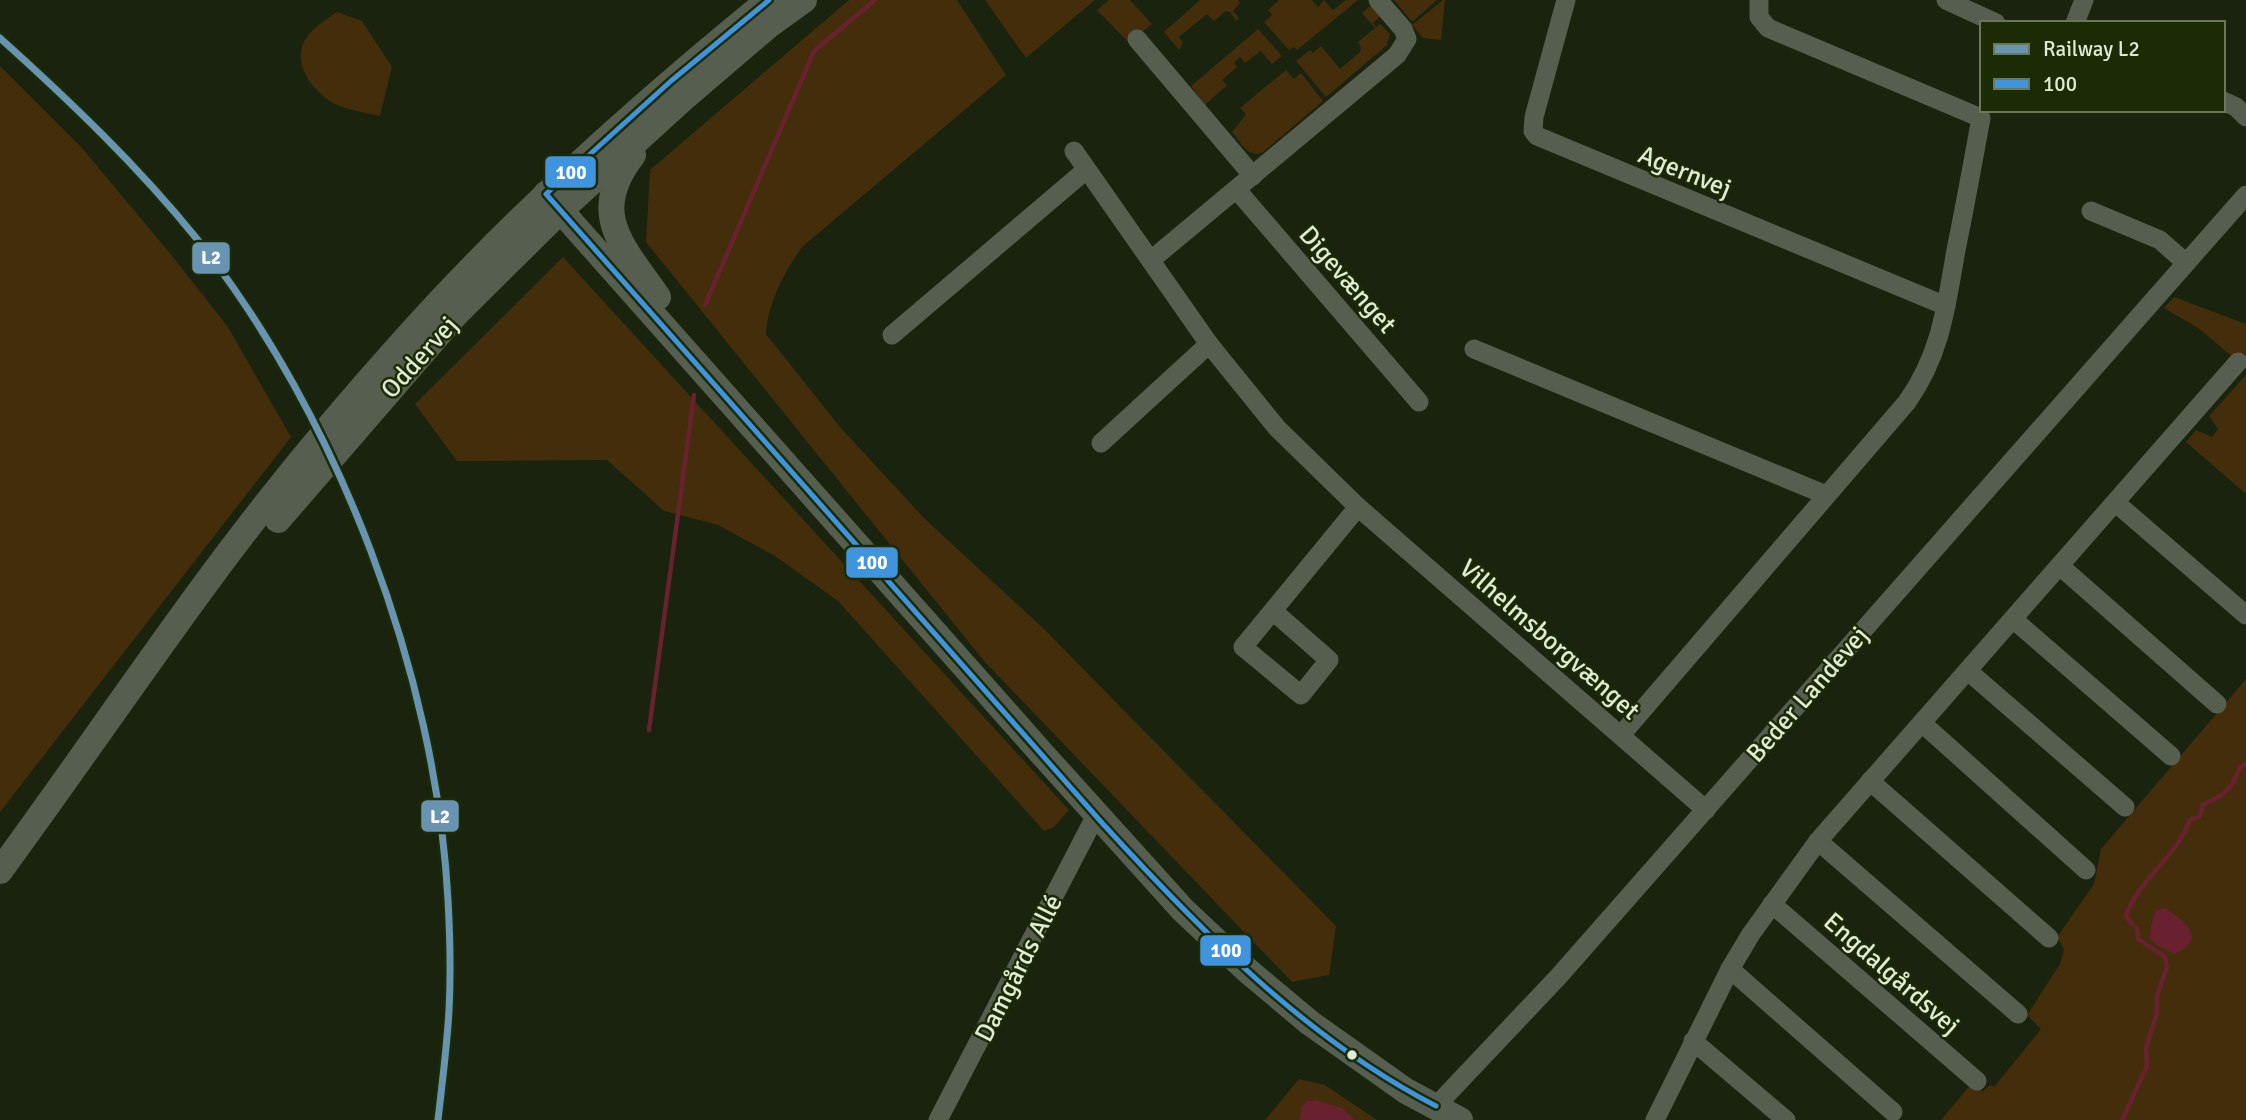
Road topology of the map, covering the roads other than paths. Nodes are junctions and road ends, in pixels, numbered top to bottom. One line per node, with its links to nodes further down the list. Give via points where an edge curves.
1 (769, 0): 20 (main road, Oddervej, via 671,81)
2 (804, 0): 11 (main road, Oddervej)
3 (1378, 0): 17 (street, via 1403,29 1407,39 1403,47)
4 (1566, 0): 24 (street, Agernvej, via 1534,117 1537,136)
5 (1759, 0): 13 (street, via 1759,17 1768,28)
6 (1946, 0): 8 (street)
7 (2084, 0): 9 (street)
8 (1992, 21)
9 (2076, 21)
10 (1137, 39): 17 (street)
11 (686, 96): 20 (main road, Oddervej); 28 (main road, via 621,171 611,203 615,236 671,316)
12 (2225, 102): 14 (street)
13 (1983, 114): 24 (street)
14 (2246, 117)
15 (1074, 151): 16 (street, Vilhelmsborgvænget)
16 (1086, 170): 22 (street, Vilhelmsborgvænget); 25 (street)
17 (1253, 176): 18 (street)
18 (1237, 190): 22 (street); 30 (street, Digevænget)
19 (2246, 195): 23 (street, Beder Landevej)
20 (553, 202): 28 (main road); 50 (main road, Oddervej, via 476,264 305,457 202,588)
21 (2091, 211): 23 (street, via 2160,240)
22 (1151, 260): 26 (street, Vilhelmsborgvænget)
23 (2186, 262): 46 (street, Beder Landevej)
24 (1946, 306): 32 (street, via 1923,380)
25 (892, 335)
26 (1209, 344): 31 (street); 34 (street, Vilhelmsborgvænget, via 1277,428)
27 (1474, 349): 32 (street)
28 (694, 358): 47 (main road)
29 (2238, 362): 33 (street)
30 (1419, 402)
31 (1101, 443)
32 (1826, 495): 42 (street)
33 (2116, 503): 35 (street); 37 (street)
34 (1359, 507): 36 (street); 42 (street, Vilhelmsborgvænget)
35 (2060, 566): 38 (street); 40 (street)
36 (1273, 611)
37 (2246, 615)
38 (2013, 619): 39 (street); 43 (street)
39 (1968, 671): 41 (street); 45 (street)
40 (2217, 704)
41 (1922, 723): 44 (street); 49 (street)
42 (1620, 735): 46 (street, Vilhelmsborgvænget)
43 (2171, 756)
44 (1870, 781): 48 (street); 52 (street)
45 (2125, 807)
46 (1706, 810): 58 (street, Beder Landevej, via 1559,976)
47 (1096, 815): 58 (main road, via 1183,910 1248,971); 59 (street, Damgårds Allé)
48 (1818, 841): 51 (street); 54 (street, Engdalgårdsvej)
49 (2087, 870)
50 (0, 871)
51 (1772, 904): 53 (street); 56 (street, Engdalgårdsvej)
52 (2049, 938)
53 (1730, 970): 55 (street); 57 (street)
54 (2018, 1014)
55 (1693, 1041): 61 (street); 62 (street)
56 (1977, 1081)
57 (1892, 1112)
58 (1429, 1113): 60 (main road)
59 (938, 1120)
60 (1460, 1120)
61 (1655, 1120)
62 (1786, 1120)

